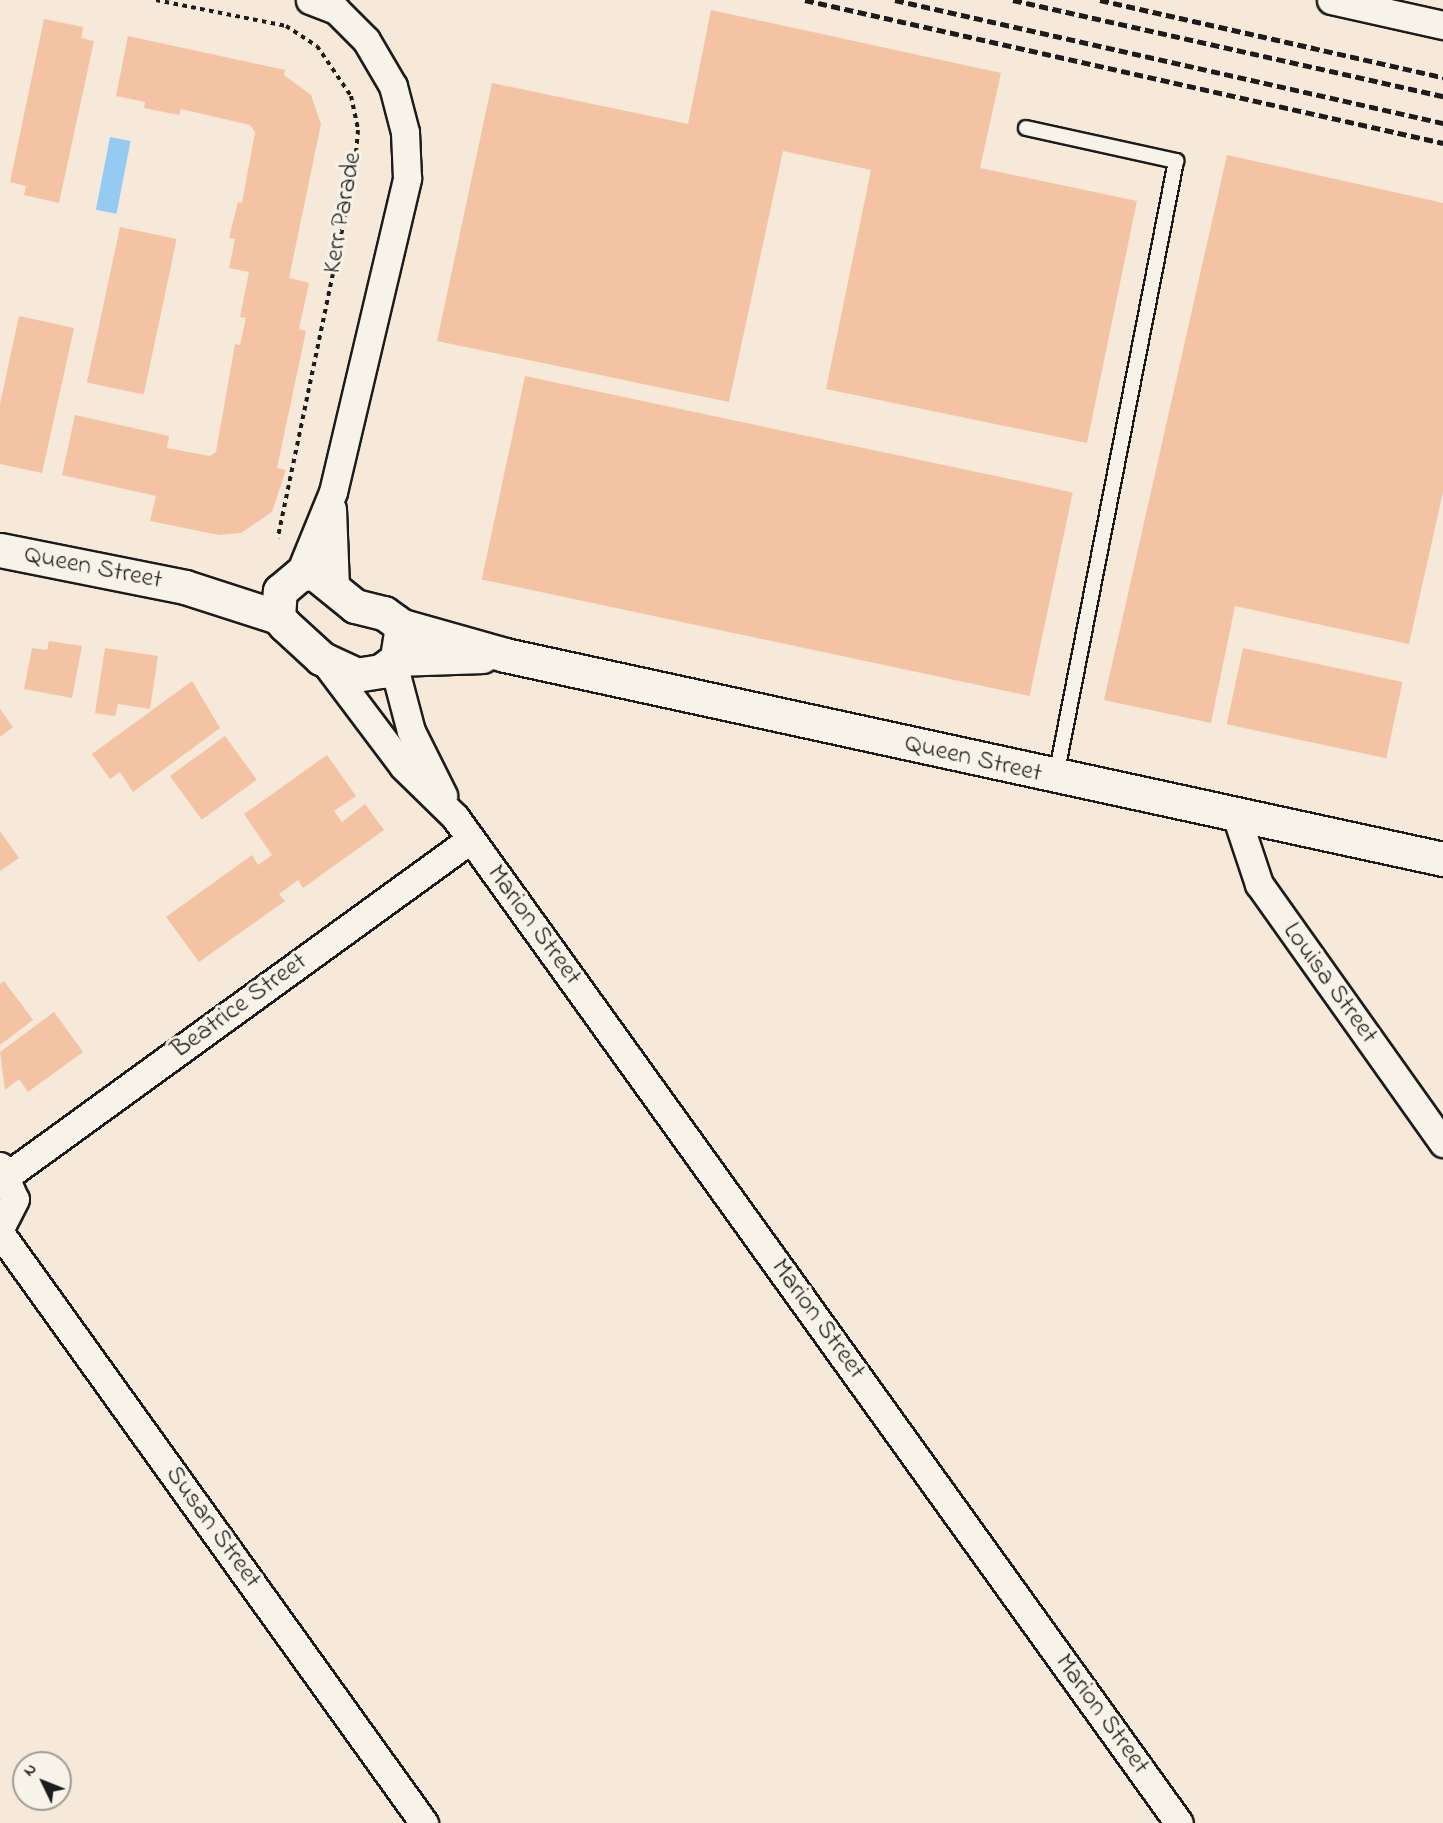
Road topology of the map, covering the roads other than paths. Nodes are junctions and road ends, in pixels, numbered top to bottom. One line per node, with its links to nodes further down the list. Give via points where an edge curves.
1 (310, 0): 5 (street, Kerr Parade, via 336,10 366,40 393,86 405,132 407,178)
2 (1331, 0): 3 (street)
3 (1443, 25)
4 (1026, 128): 13 (lane, via 1176,161)
5 (333, 492): 7 (street, Kerr Parade); 8 (street, Kerr Parade)
6 (0, 550): 8 (street, Queen Street, via 185,587)
7 (335, 586): 8 (street, Queen Street, via 314,572); 9 (street, Queen Street, via 355,606 384,613)
8 (286, 594): 11 (street, Queen Street)
9 (402, 626): 10 (street, Queen Street); 12 (street)
10 (505, 655): 12 (street, Queen Street); 13 (street, Queen Street)
11 (321, 658): 12 (street, Queen Street, via 357,675 381,671); 15 (street, Marion Street, via 403,766)
12 (395, 661): 15 (street, Marion Street, via 411,731)
13 (1055, 778): 14 (street, Queen Street)
14 (1236, 815): 17 (street, Queen Street); 18 (street, Louisa Street, via 1259,884)
15 (455, 817): 16 (street, Marion Street)
16 (471, 840): 19 (street, Beatrice Street); 22 (street, Marion Street)
17 (1443, 859)
18 (1443, 1143)
19 (4, 1171): 20 (street, via 15,1198)
20 (0, 1231): 21 (street, Susan Street)
21 (424, 1823)
22 (1179, 1823)

